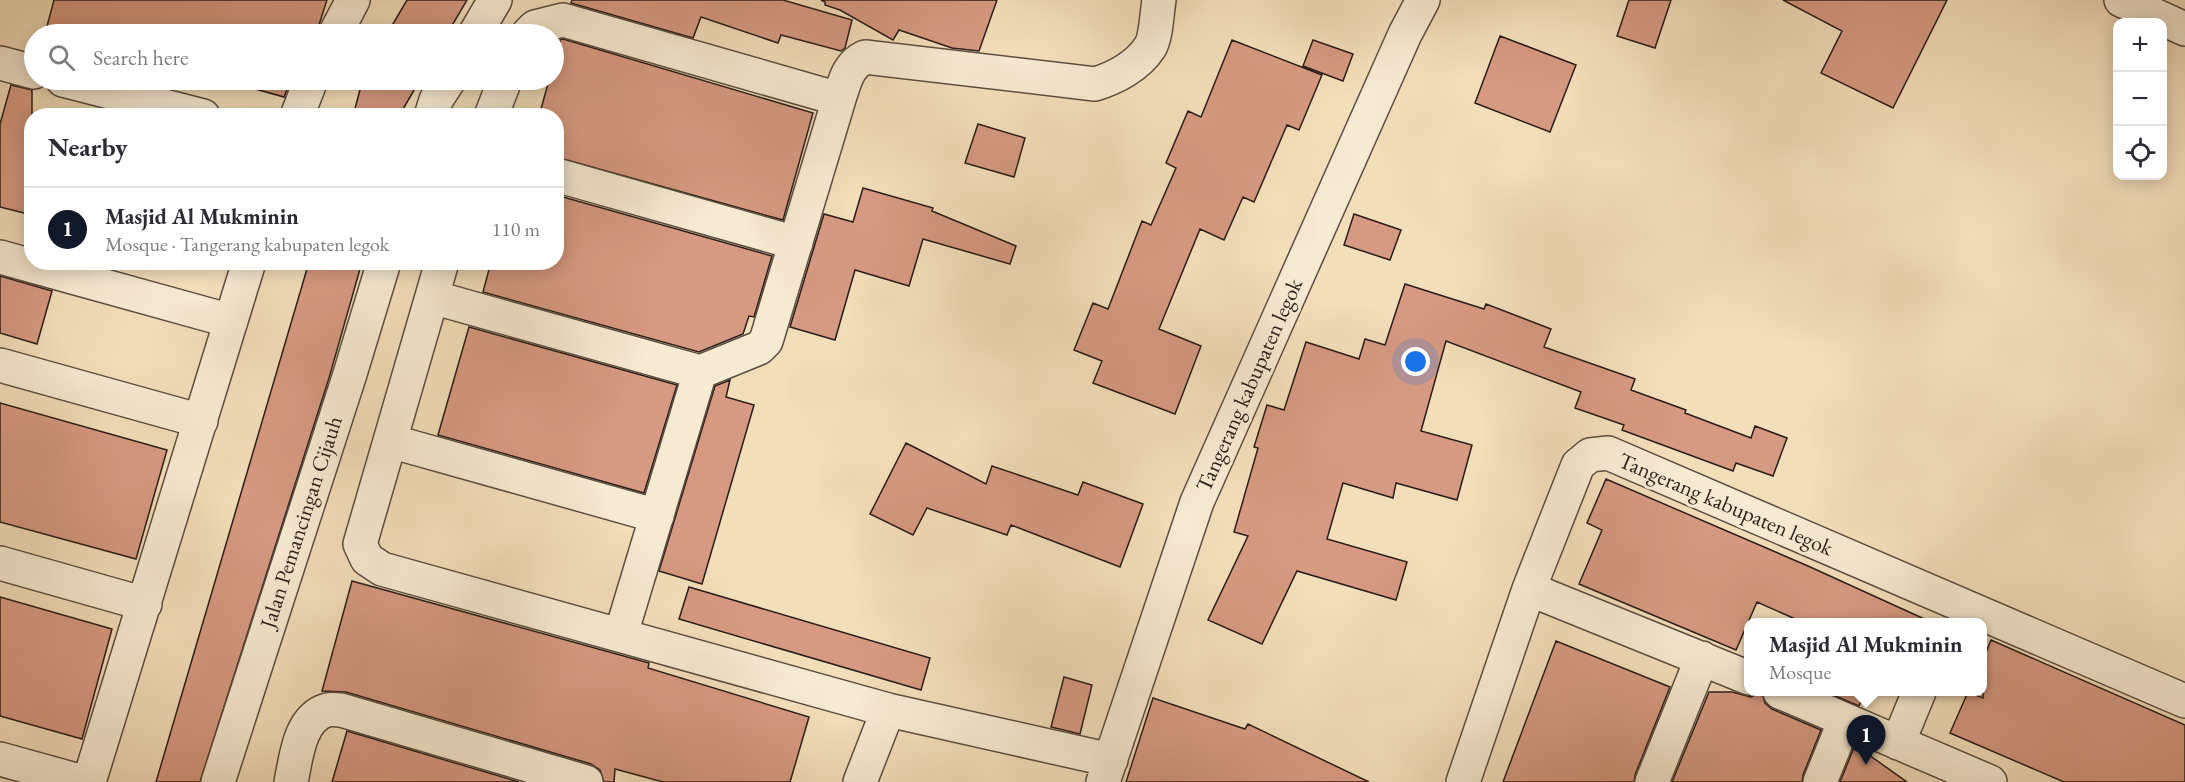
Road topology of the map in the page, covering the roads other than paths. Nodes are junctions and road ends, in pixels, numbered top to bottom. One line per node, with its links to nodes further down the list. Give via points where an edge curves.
1 (352, 0): 6 (street)
2 (495, 0): 7 (street)
3 (1160, 0): 16 (street, via 1151,46 1126,70 1095,84 865,57 849,70)
4 (1423, 0): 52 (street, Tangerang kabupaten legok, via 1197,502)
5 (2121, 0): 9 (street)
6 (340, 24)
7 (481, 24)
8 (547, 24): 16 (street, via 563,20)
9 (2185, 29)
10 (0, 63): 11 (street)
11 (24, 69)
12 (102, 90): 17 (street)
13 (307, 90): 18 (street)
14 (442, 90): 19 (street)
15 (501, 90): 20 (street)
16 (839, 99): 22 (street)
17 (172, 108)
18 (300, 108)
19 (434, 108)
20 (494, 108)
21 (564, 177): 22 (street)
22 (796, 243): 32 (street, via 763,345)
23 (0, 257): 24 (street)
24 (24, 264)
25 (47, 270): 30 (street)
26 (247, 270): 30 (street)
27 (382, 270): 56 (street, Jalan Pemancingan Cijauh)
28 (440, 270): 29 (street)
29 (432, 297): 32 (street); 34 (street)
30 (231, 321): 33 (street)
31 (0, 365): 33 (street)
32 (700, 372): 35 (street)
33 (201, 421): 38 (street)
34 (390, 441): 35 (street); 42 (street, via 360,544 367,559 382,569)
35 (657, 516): 42 (street)
36 (0, 563): 38 (street)
37 (1529, 590): 39 (street, Tangerang kabupaten legok, via 1578,465 1590,455 1608,453); 43 (street); 60 (street, Tangerang kabupaten legok)
38 (145, 604): 55 (street)
39 (1951, 612): 40 (street, Tangerang kabupaten legok)
40 (1967, 618)
41 (1987, 626): 47 (street, Tangerang kabupaten legok)
42 (621, 634): 48 (street)
43 (1702, 658): 44 (street); 61 (street)
44 (1744, 676)
45 (1789, 696): 49 (street)
46 (1917, 696): 50 (street)
47 (2185, 701)
48 (888, 710): 52 (street); 59 (street)
49 (1845, 720): 50 (street); 62 (street)
50 (1898, 743): 53 (street)
51 (0, 759): 54 (street)
52 (1107, 771)
53 (1955, 775): 63 (street)
54 (83, 782)
55 (89, 782)
56 (218, 782)
57 (291, 782): 58 (street, via 301,735 315,717 327,710 341,710)
58 (586, 782)
59 (860, 782)
60 (1463, 782)
61 (1652, 782)
62 (1820, 782)
63 (1990, 782)

